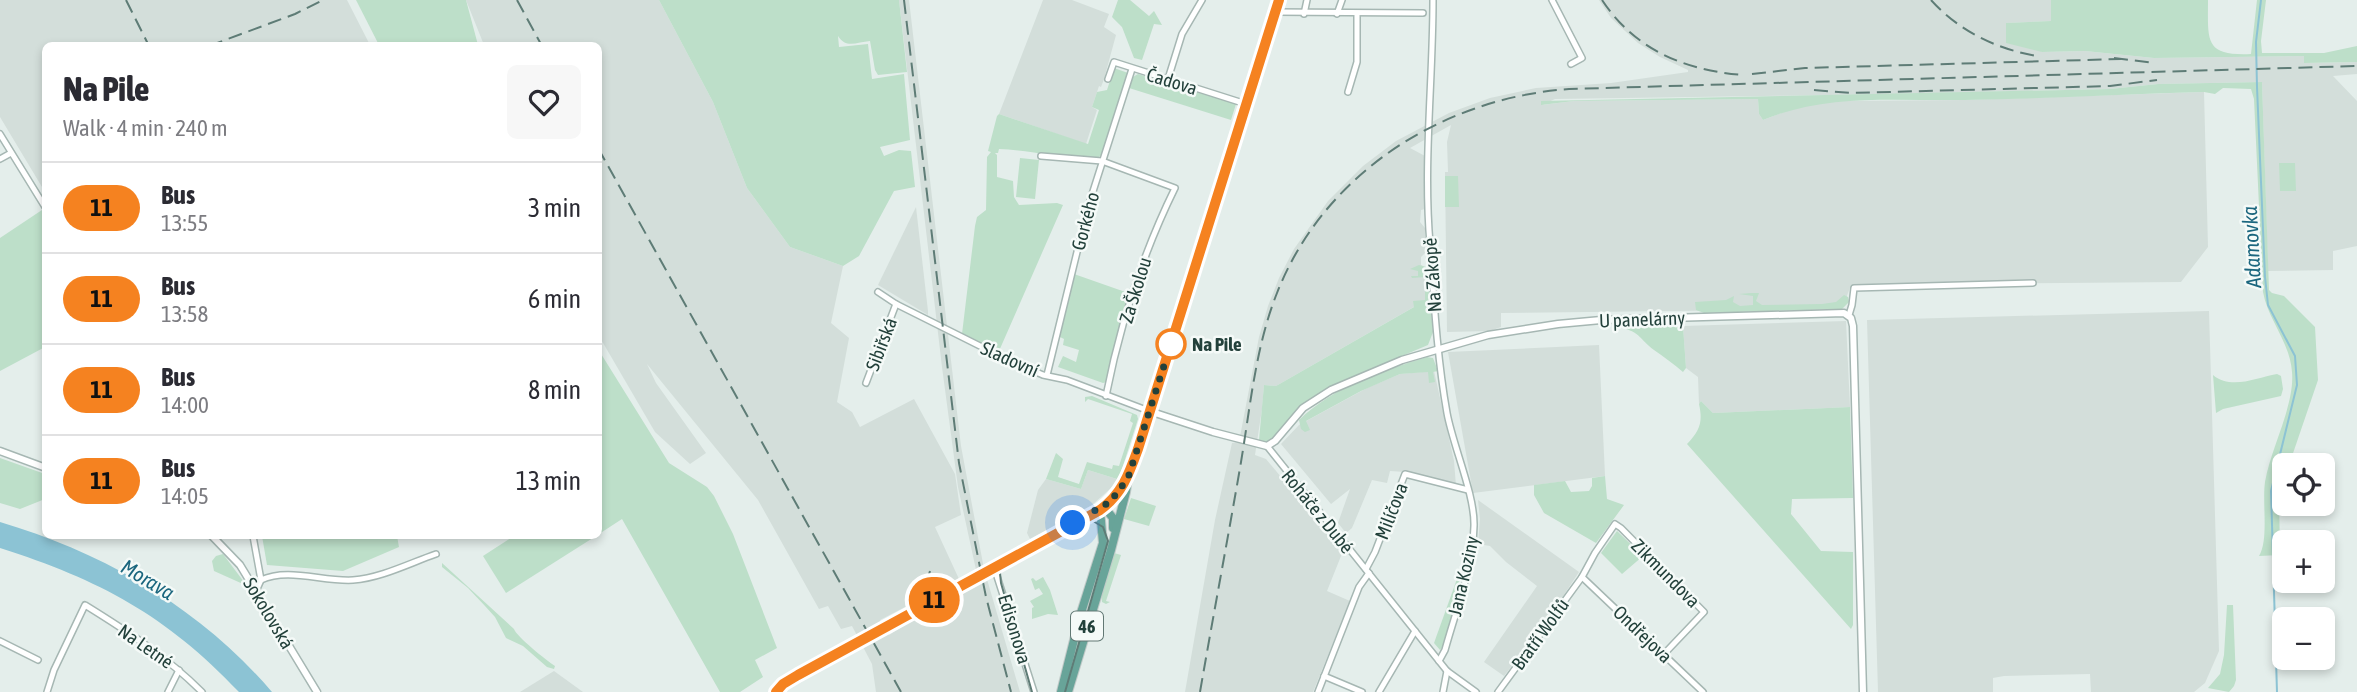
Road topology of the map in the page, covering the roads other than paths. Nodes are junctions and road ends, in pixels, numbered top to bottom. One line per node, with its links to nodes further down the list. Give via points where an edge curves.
1 (1202, 0): 15 (street, via 1182,34)
2 (1279, 0): 7 (main road, 46)
3 (1307, 0): 10 (street)
4 (1342, 0): 11 (street)
5 (1433, 0): 28 (street, Na Zákopě, via 1427,168)
6 (1552, 0): 12 (street, via 1583,58)
7 (1275, 12): 10 (street); 17 (main road, 46)
8 (1357, 13): 9 (street); 11 (street); 16 (street, via 1357,62)
9 (1423, 13)
10 (1304, 14): 11 (street)
11 (1337, 14)
12 (1571, 64)
13 (1132, 69): 14 (street, Čadova, via 1114,62); 15 (street, Čadova); 22 (street, Gorkého)
14 (1108, 79)
15 (1168, 79): 17 (street, Čadova)
16 (1348, 92)
17 (1246, 104): 32 (main road, 46)
18 (0, 134): 19 (street)
19 (11, 153): 21 (street); 23 (street)
20 (1041, 156): 22 (street)
21 (0, 159)
22 (1102, 163): 29 (street, Gorkého, via 1087,207); 31 (street, Za Školou, via 1175,188 1154,231)
23 (42, 202)
24 (2033, 283): 27 (street, via 1854,288)
25 (878, 292): 26 (street, Sladovní)
26 (896, 304): 29 (street, Sladovní); 30 (street, Sibiřská)
27 (1849, 315): 28 (street, U panelárny, via 1572,323 1488,335); 71 (street, via 1853,326)
28 (1438, 349): 33 (street, via 1380,368 1316,399); 37 (street, Na Zákopě, via 1447,415)
29 (1047, 376): 31 (street, Sladovní)
30 (866, 383)
31 (1106, 396): 32 (street, Sladovní)
32 (1149, 411): 33 (street); 36 (main road, 46)
33 (1267, 446): 44 (street, Roháče z Dubé)
34 (0, 451): 35 (street)
35 (42, 467)
36 (1128, 478): 38 (main road); 41 (main road, 46)
37 (1468, 490): 44 (street, Milíčova, via 1405,474); 52 (street, Jana Koziny, via 1474,521 1472,548)
38 (1102, 508): 41 (main road, via 1113,520); 43 (main road)
39 (217, 539): 47 (street, Sokolovská)
40 (254, 539): 46 (street)
41 (1107, 546): 62 (main road, 46, via 1095,570); 63 (main road, 46)
42 (436, 554): 46 (street, via 359,579 277,575)
43 (994, 567): 60 (main road, via 830,657); 61 (street, Edisonova)
44 (1367, 571): 48 (street, Roháče z Dubé); 55 (street)
45 (1582, 577): 50 (street, Ondřejova); 50 (street, Zikmundova, via 1615,524 1621,528 1704,612); 69 (street, Bratří Wolfů)
46 (261, 580): 47 (street)
47 (256, 591): 59 (street, Sokolovská)
48 (1415, 631): 52 (street, Roháče z Dubé); 66 (street)
49 (0, 641): 51 (street)
50 (1664, 654): 70 (street, Ondřejova)
51 (38, 660)
52 (1439, 661): 54 (street, Roháče z Dubé)
53 (179, 670): 56 (street, Na Letné, via 85,605); 57 (street); 58 (street, Na Letné)
54 (1447, 671): 67 (street); 68 (street, Roháče z Dubé)
55 (1324, 676): 64 (street); 65 (street)
56 (47, 692)
57 (168, 692)
58 (202, 692)
59 (317, 692)
60 (776, 692)
61 (1034, 692)
62 (1061, 692)
63 (1068, 692)
64 (1318, 692)
65 (1362, 692)
66 (1379, 692)
67 (1443, 692)
68 (1476, 692)
69 (1498, 692)
70 (1703, 692)
71 (1863, 692)

